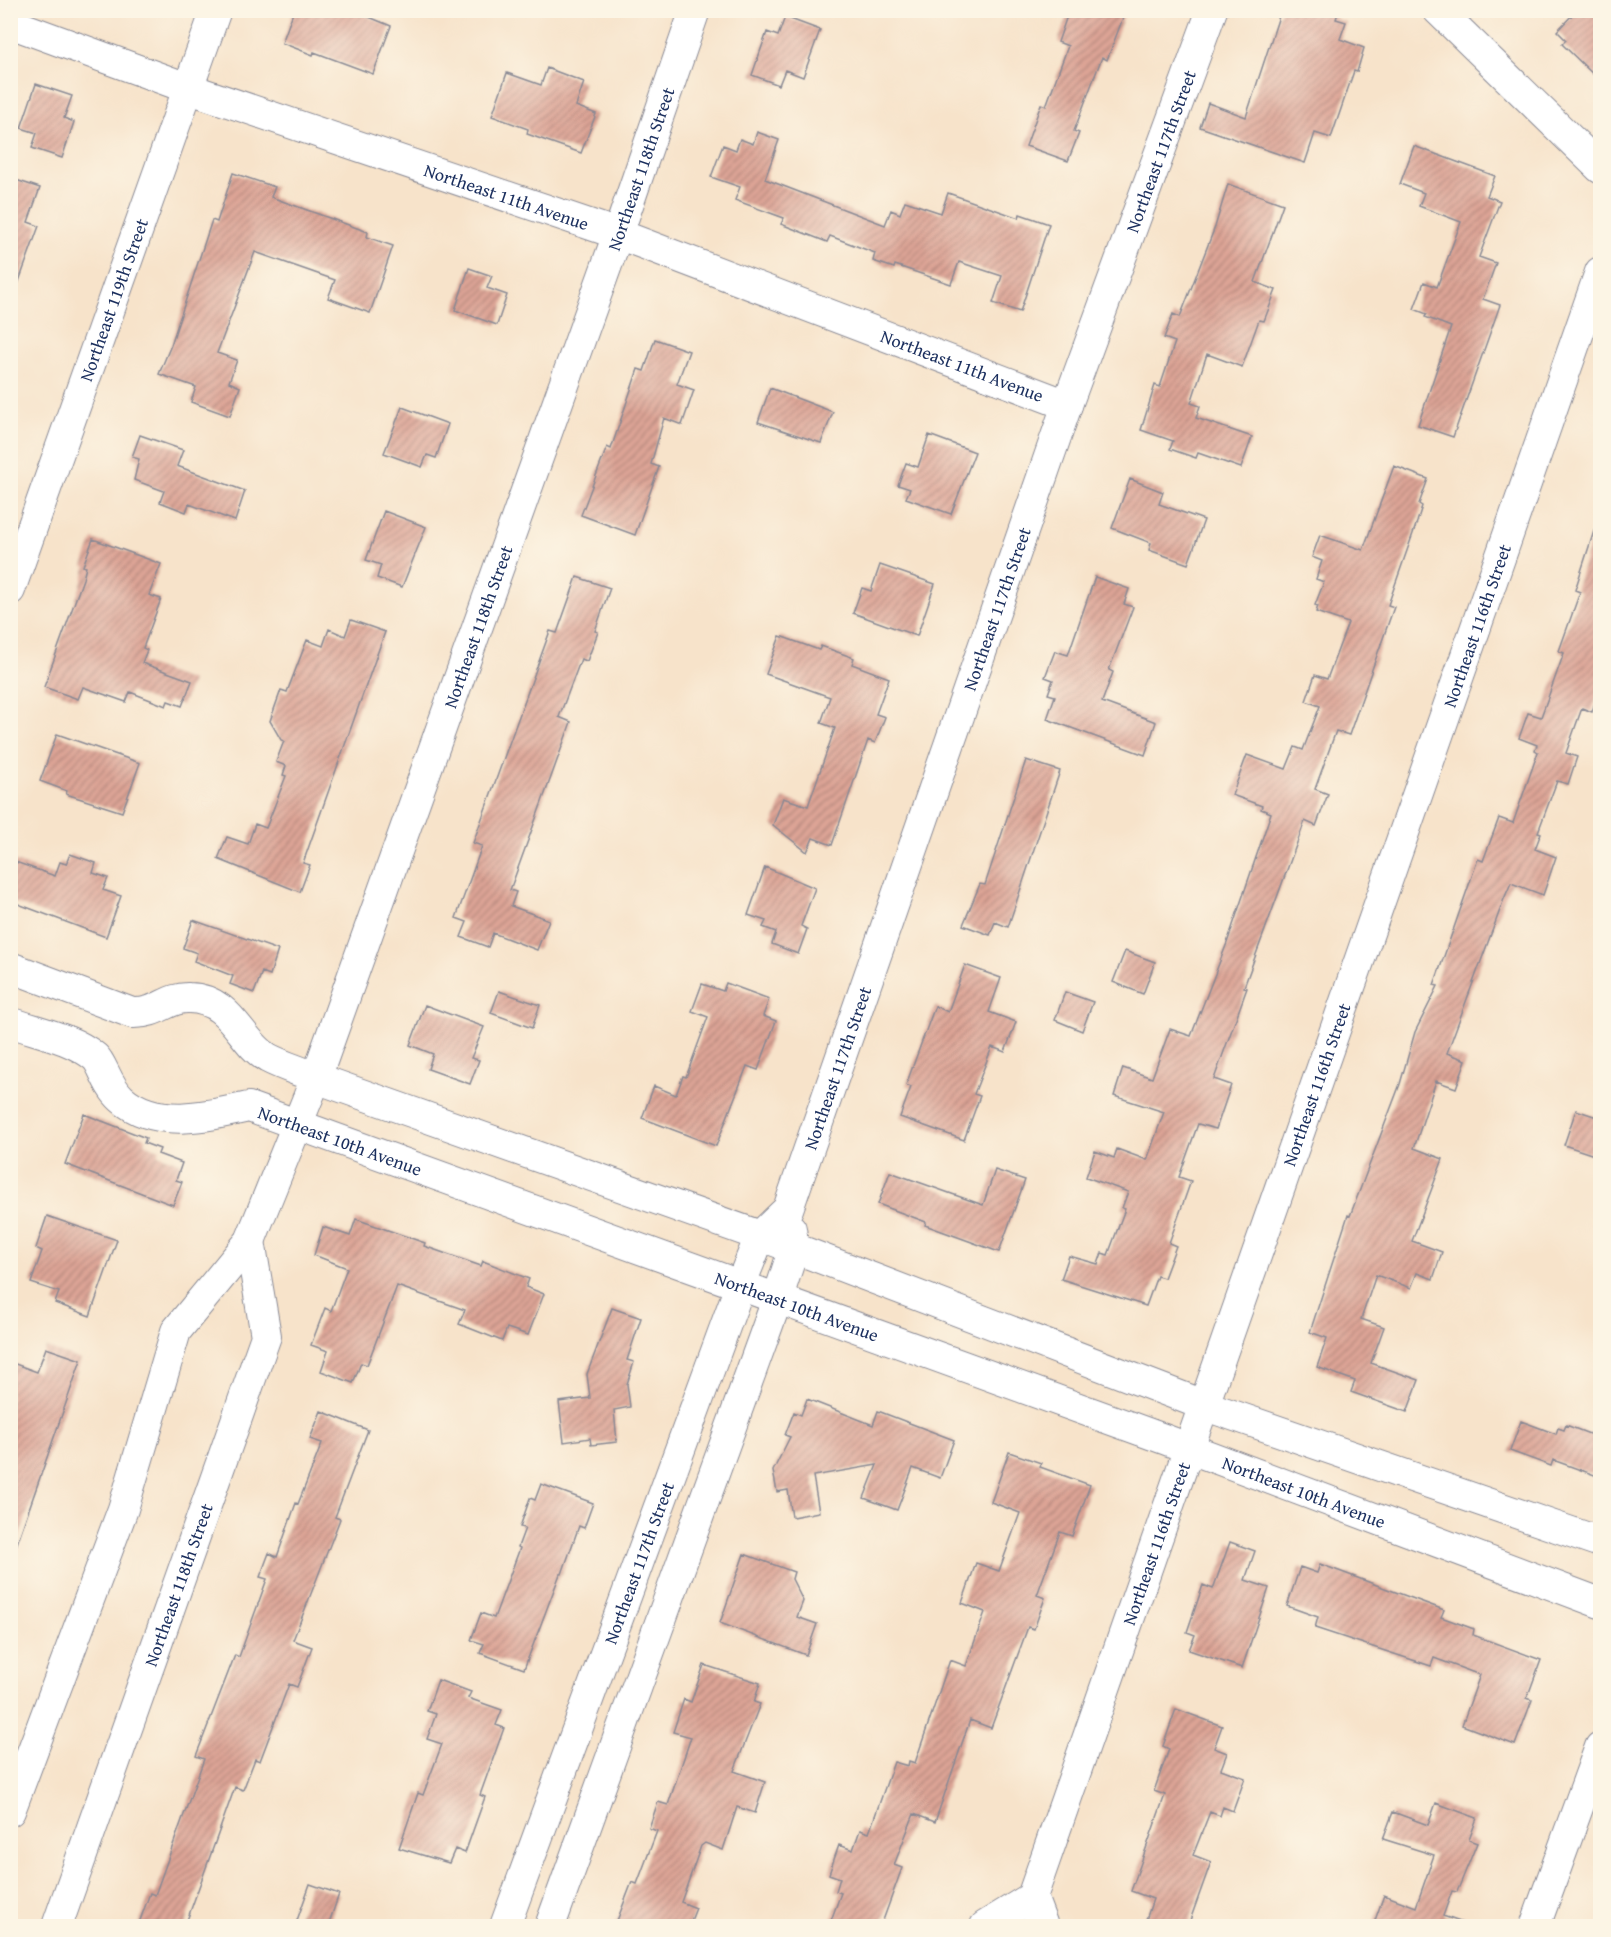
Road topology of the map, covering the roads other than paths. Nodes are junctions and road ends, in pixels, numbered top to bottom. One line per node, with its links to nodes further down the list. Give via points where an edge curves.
1 (216, 10): 6 (street, Northeast 119th Street)
2 (695, 10): 8 (street, Northeast 118th Street)
3 (1212, 10): 10 (street, Northeast 117th Street)
4 (1438, 10): 7 (street)
5 (10, 22): 6 (street, Northeast 11th Avenue)
6 (190, 88): 8 (street, Northeast 11th Avenue); 11 (street, Northeast 119th Street)
7 (1600, 168)
8 (618, 234): 10 (street, Northeast 11th Avenue); 14 (street, Northeast 118th Street)
9 (1600, 272): 22 (street, Northeast 116th Street)
10 (1067, 405): 16 (street, Northeast 117th Street)
11 (10, 590)
12 (10, 967): 14 (street, via 132,1013 148,1013 172,1000 202,1000 234,1020 267,1058)
13 (10, 1022): 15 (street, Northeast 10th Avenue, via 77,1045 97,1059 107,1082 139,1110 202,1117 249,1107)
14 (316, 1078): 15 (street, Northeast 118th Street); 17 (street)
15 (298, 1125): 18 (street, Northeast 118th Street); 20 (street, Northeast 10th Avenue)
16 (788, 1209): 17 (street, Northeast 117th Street); 19 (street, Northeast 117th Street)
17 (760, 1236): 19 (street); 20 (street, Northeast 117th Street)
18 (250, 1241): 27 (street, Northeast 118th Street, via 176,1331 123,1509); 29 (street, Northeast 118th Street, via 266,1336)
19 (794, 1248): 21 (street, Northeast 117th Street); 22 (street)
20 (740, 1286): 21 (street, Northeast 10th Avenue); 30 (street, Northeast 117th Street)
21 (777, 1300): 23 (street, Northeast 10th Avenue); 31 (street, Northeast 117th Street)
22 (1206, 1406): 23 (street, Northeast 116th Street); 24 (street)
23 (1191, 1449): 25 (street, Northeast 10th Avenue); 28 (street, Northeast 116th Street)
24 (1600, 1542)
25 (1600, 1603)
26 (1600, 1747): 34 (street)
27 (10, 1811)
28 (1032, 1897): 32 (street); 33 (street)
29 (57, 1926)
30 (504, 1926)
31 (550, 1926)
32 (985, 1926)
33 (1043, 1926)
34 (1535, 1926)

